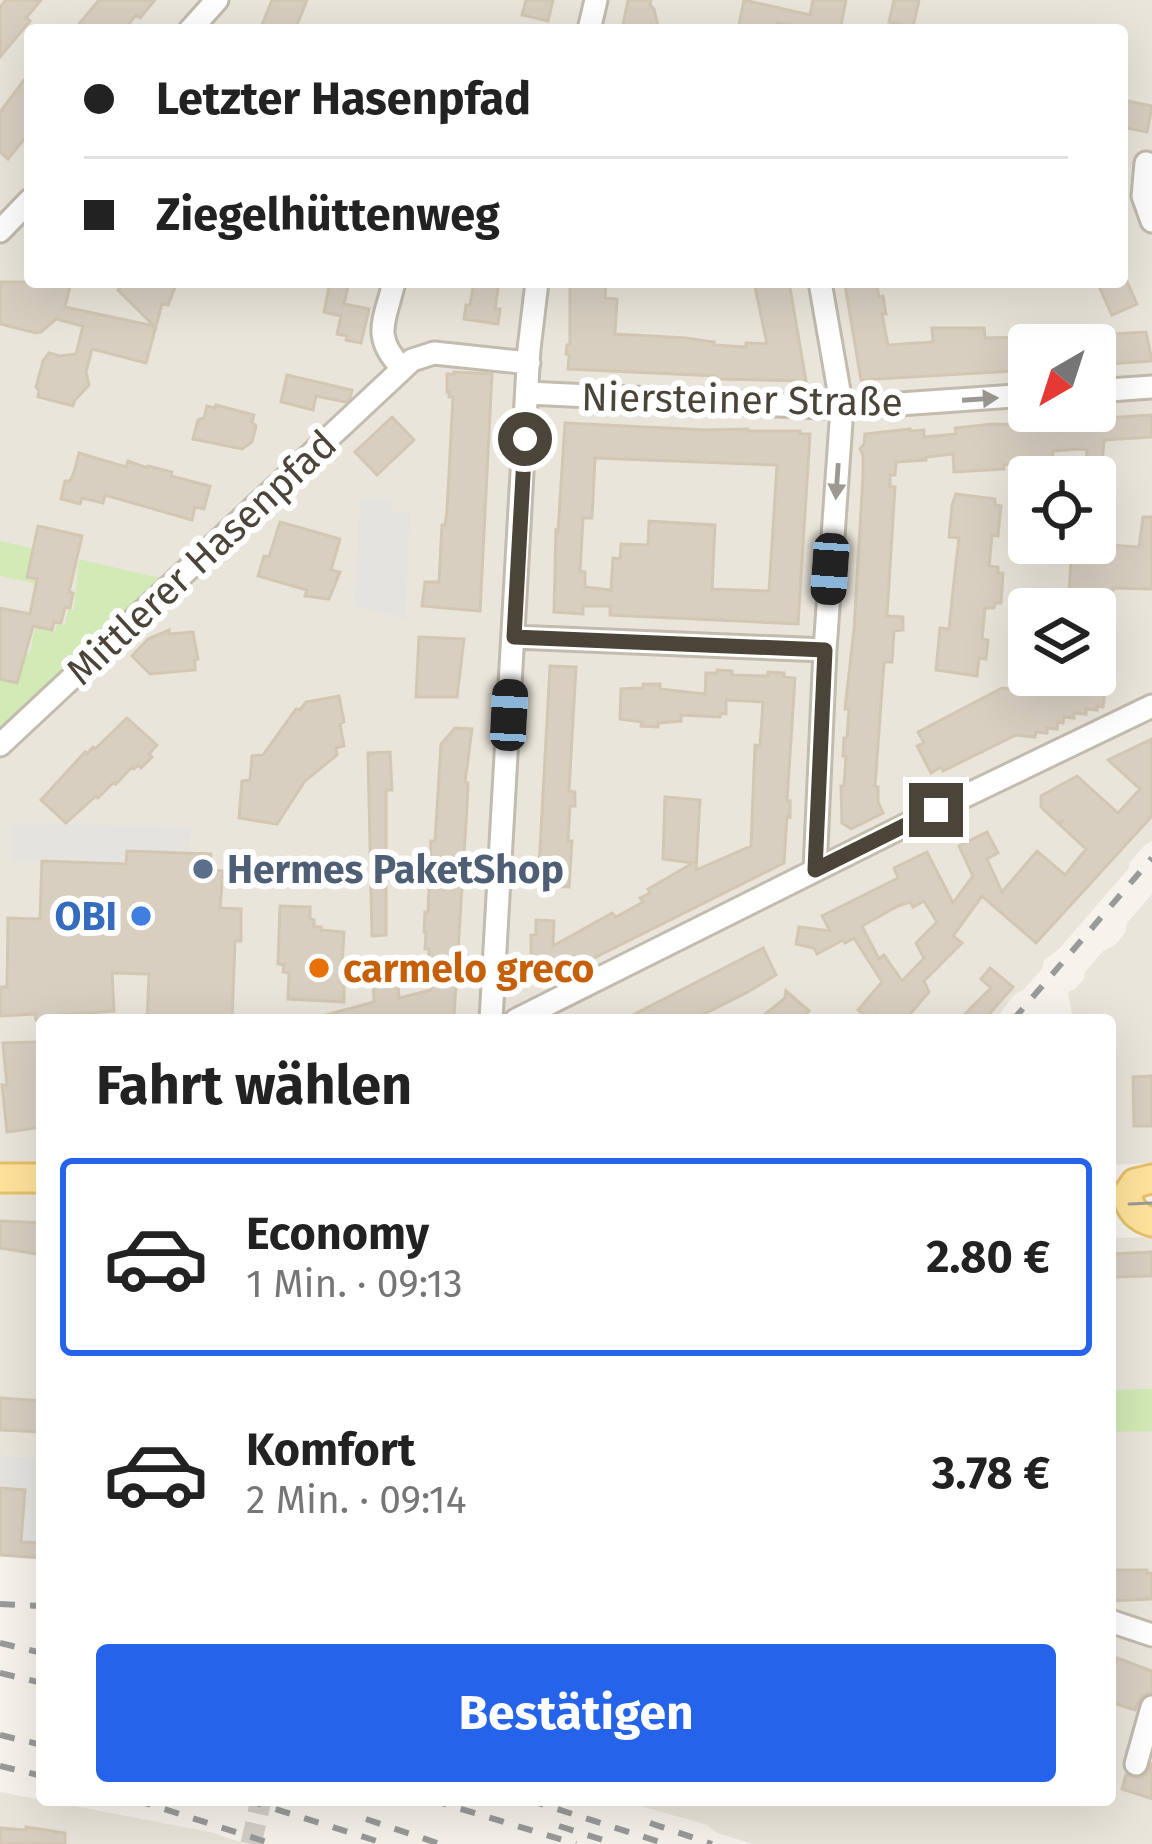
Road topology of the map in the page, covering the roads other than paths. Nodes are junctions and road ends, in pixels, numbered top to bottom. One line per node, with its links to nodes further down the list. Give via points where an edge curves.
1 (217, 0): 2 (street)
2 (195, 24)
3 (1149, 164): 5 (street, via 1143,196)
4 (24, 206): 6 (street)
5 (1152, 221)
6 (0, 231)
7 (393, 288): 11 (street, via 382,340)
8 (536, 288): 10 (street)
9 (821, 288): 16 (street)
10 (529, 363): 11 (street, Mittlerer Hasenpfad, via 434,352); 14 (street)
11 (402, 368): 20 (street, Mittlerer Hasenpfad)
12 (1152, 386): 13 (street)
13 (1116, 389)
14 (527, 393): 16 (street, Niersteiner Straße); 17 (street)
15 (1008, 396): 16 (street, Niersteiner Straße, one-way to 15)
16 (842, 408): 18 (street, one-way to 18)
17 (514, 637): 18 (street); 22 (street)
18 (825, 650): 21 (street)
19 (1152, 706): 21 (street)
20 (0, 745)
21 (815, 870): 23 (street)
22 (491, 1014)
23 (528, 1014)
24 (0, 1178): 25 (main road)
25 (36, 1178)
26 (1152, 1179): 27 (main road, via 1127,1195 1133,1211)
27 (1152, 1222)
28 (1116, 1623): 29 (street)
29 (1152, 1635)
30 (1152, 1707): 31 (street)
31 (1136, 1764)

